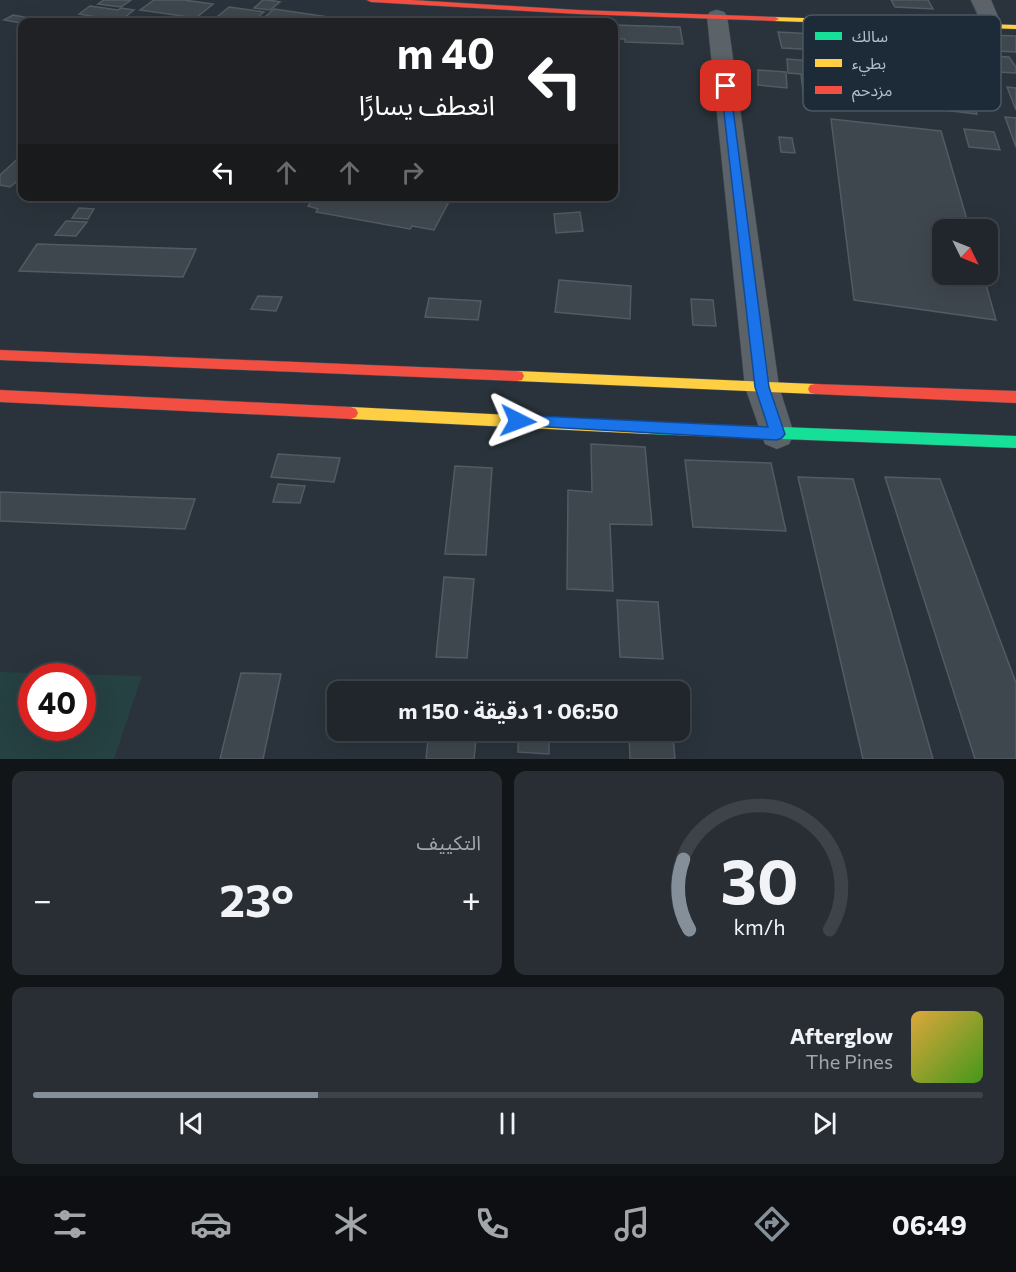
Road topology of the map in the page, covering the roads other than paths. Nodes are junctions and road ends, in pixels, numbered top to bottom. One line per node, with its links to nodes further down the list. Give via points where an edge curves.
1 (371, 0): 4 (street)
2 (981, 0): 3 (street)
3 (987, 15)
4 (717, 16): 5 (street); 9 (street)
5 (803, 19)
6 (1001, 26): 7 (street)
7 (1016, 27)
8 (0, 355): 9 (street)
9 (762, 387): 11 (street); 12 (street)
10 (0, 396): 12 (street)
11 (1016, 397)
12 (777, 434): 13 (street)
13 (1016, 442)

